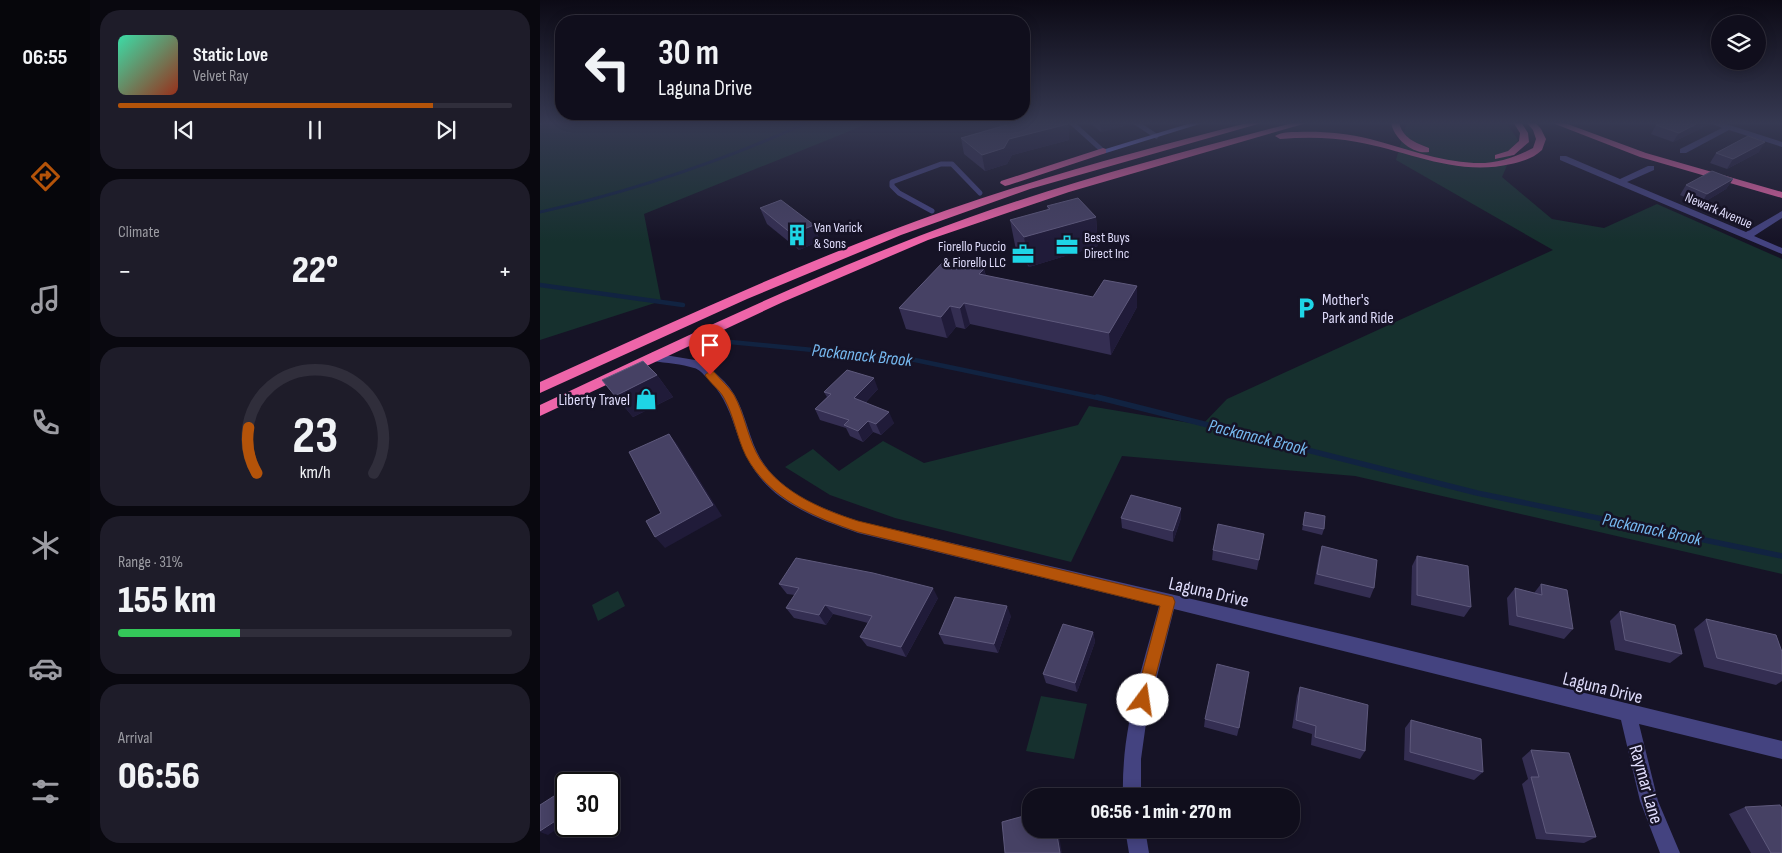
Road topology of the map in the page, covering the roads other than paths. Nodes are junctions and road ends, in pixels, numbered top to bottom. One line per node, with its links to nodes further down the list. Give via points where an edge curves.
1 (1068, 162): 10 (highway)
2 (1110, 162): 16 (highway, via 910,227)
3 (1158, 162): 17 (highway, via 1073,186 962,224 836,274)
4 (1445, 162): 5 (highway, via 1467,165)
5 (1512, 162)
6 (1572, 162): 9 (street, Newark Avenue)
7 (1667, 162): 11 (highway)
8 (1651, 168): 9 (street)
9 (1620, 182): 14 (street, Newark Avenue)
10 (980, 193): 12 (highway); 12 (lane, via 952,164 941,164 892,182 899,193)
11 (1782, 195)
12 (932, 211): 16 (highway, via 863,238)
13 (1782, 214): 14 (street)
14 (1747, 236): 15 (street, Newark Avenue)
15 (1782, 251)
16 (779, 280): 20 (highway)
17 (708, 331): 18 (highway); 19 (street)
18 (653, 357): 19 (street); 21 (highway)
19 (700, 365): 22 (street, Laguna Drive, via 729,396 751,454 764,473 798,502 825,516 858,527)
20 (540, 388)
21 (540, 411)
22 (1168, 602): 23 (street, Laguna Drive); 25 (street, via 1138,716)
23 (1628, 713): 24 (street, Laguna Drive); 28 (street, Raymar Lane, via 1649,801)
24 (1782, 750)
25 (1132, 788)
26 (1137, 838): 27 (street)
27 (1139, 853)
28 (1670, 853)

